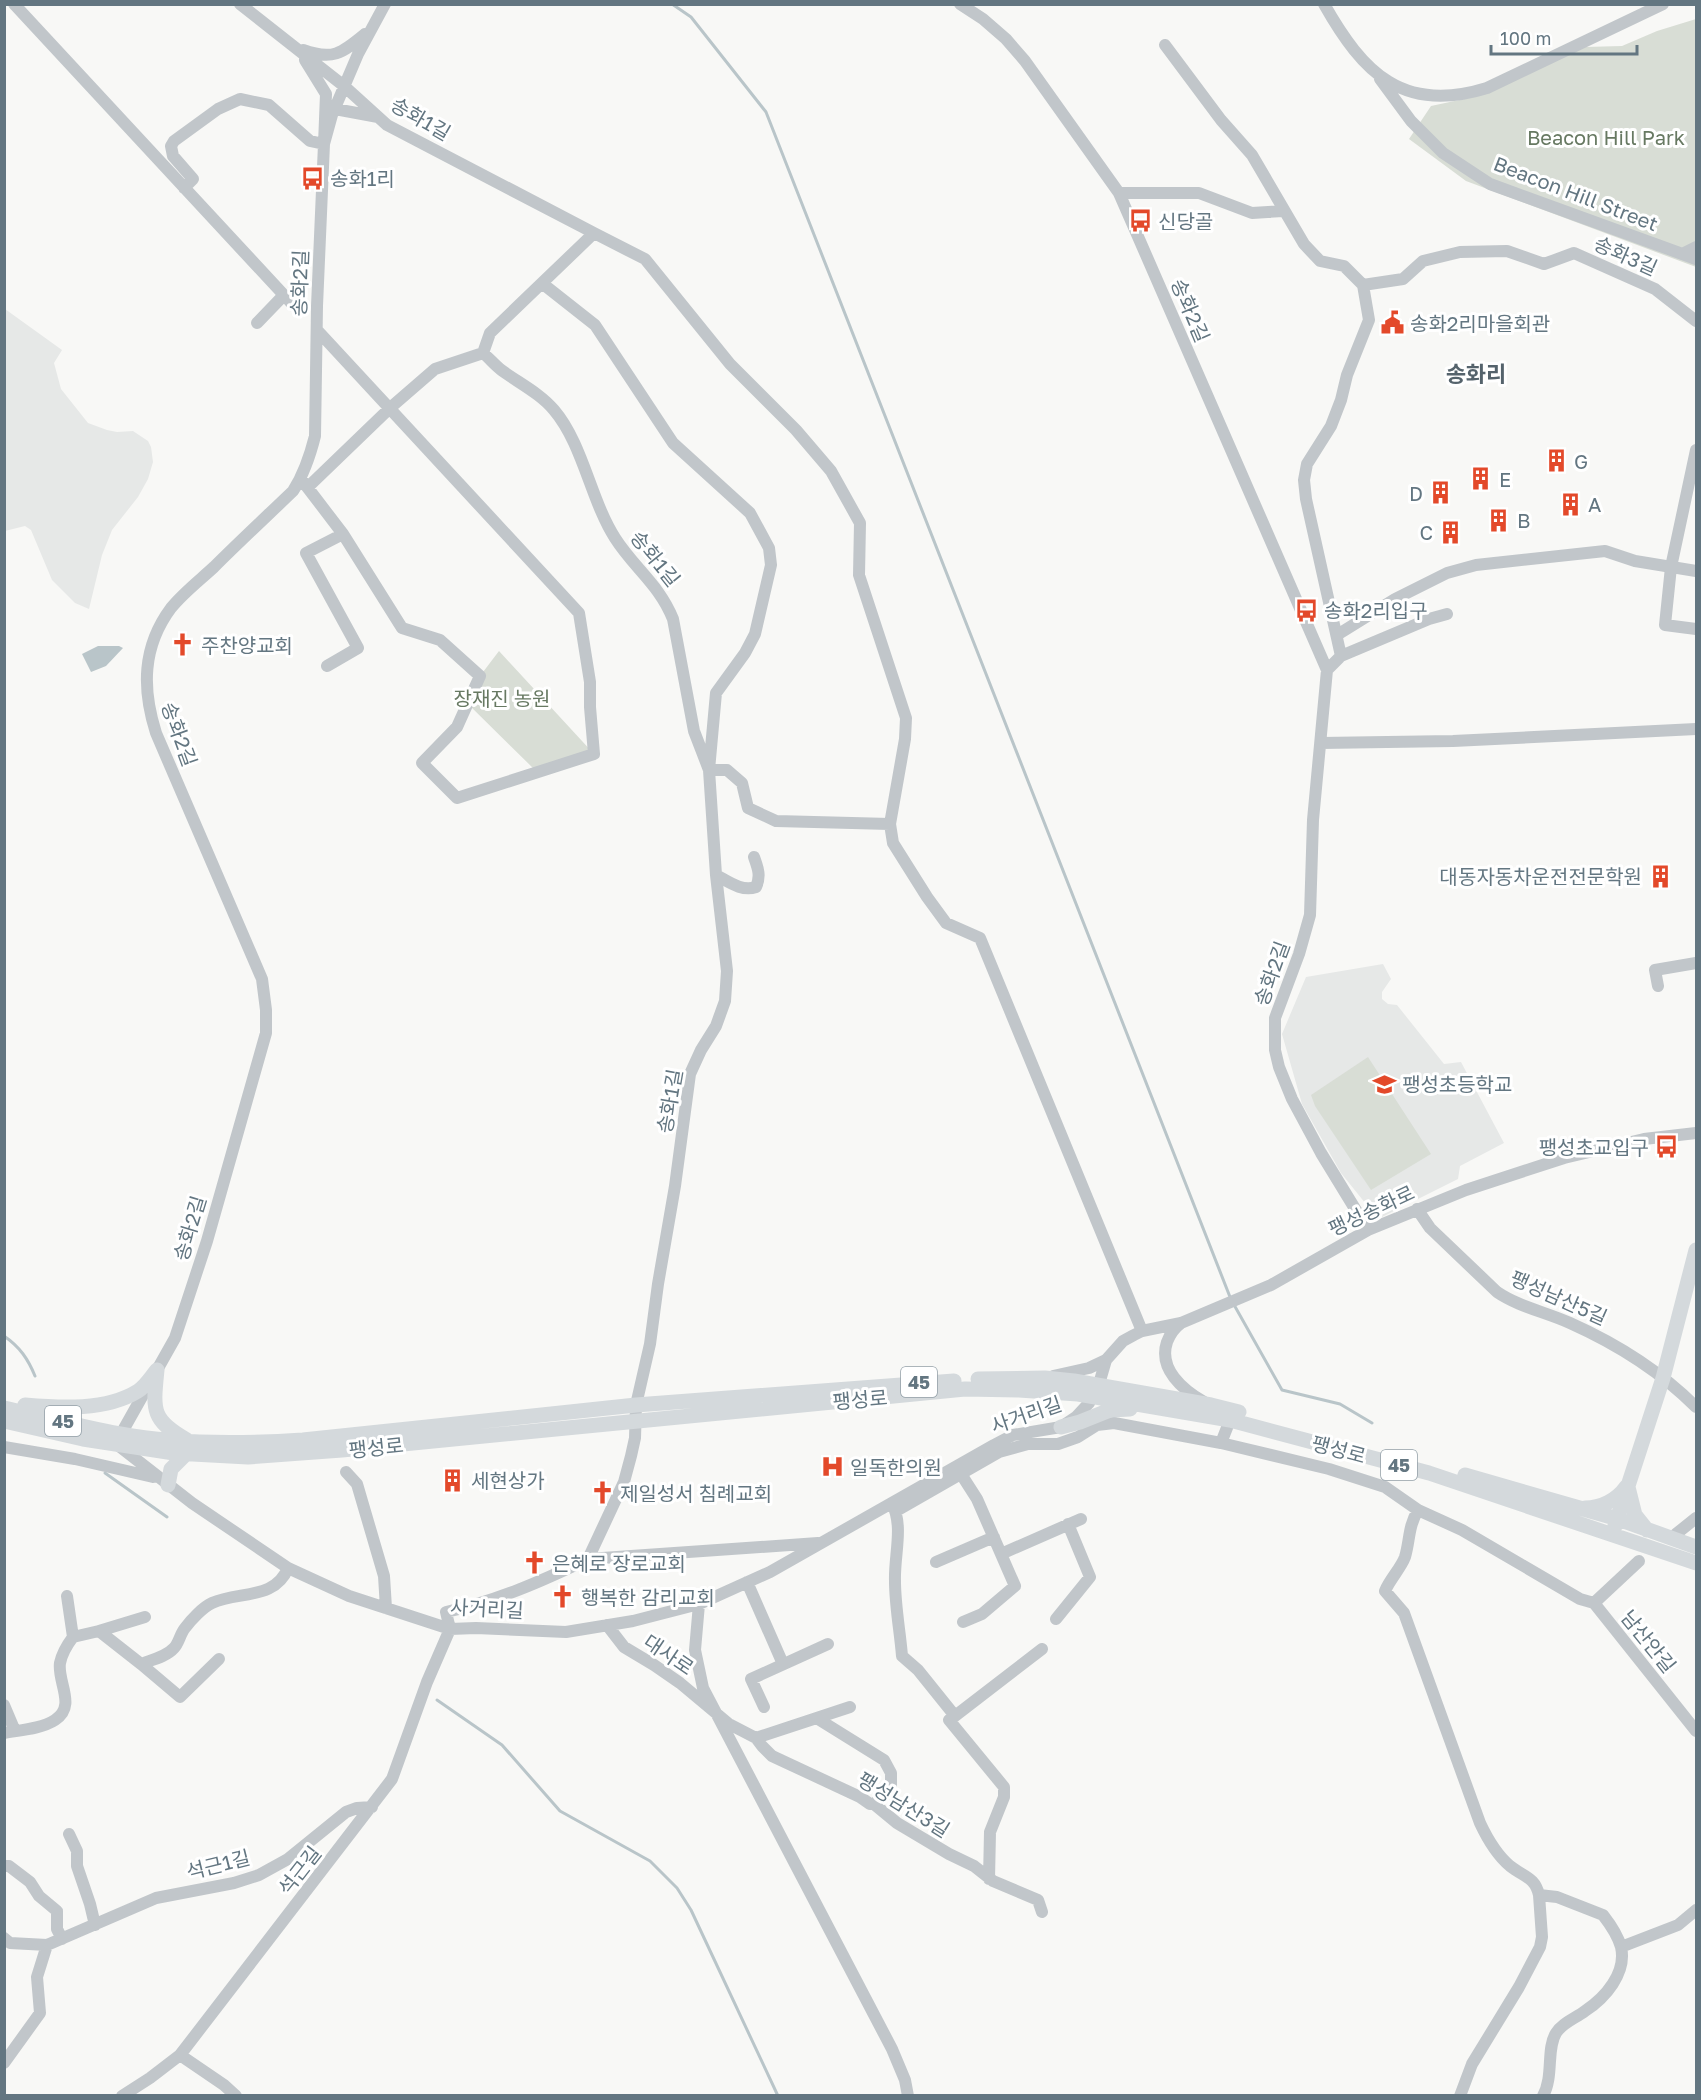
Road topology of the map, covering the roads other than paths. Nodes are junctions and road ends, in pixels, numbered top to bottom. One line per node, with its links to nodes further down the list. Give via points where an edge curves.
1 (14, 4): 15 (street)
2 (240, 4): 9 (street, 송화1길)
3 (385, 4): 7 (street, 송화2길)
4 (960, 4): 16 (street, 송화2길, via 1012,46)
5 (1324, 4): 10 (street, via 1339,32)
6 (1661, 6): 10 (street, via 1467,94 1420,94)
7 (371, 30): 9 (street, via 343,52 327,56); 11 (street, 송화2길)
8 (1165, 45): 17 (street, via 1252,155)
9 (297, 48): 11 (street, 송화1길); 14 (street, via 326,94)
10 (1375, 74): 20 (street, Beacon Hill Street, via 1411,121 1443,153 1490,184)
11 (344, 86): 12 (street, 송화2길); 13 (street, 송화1길)
12 (335, 109): 13 (street); 14 (street, 송화2길)
13 (378, 117): 18 (street, 송화1길)
14 (324, 144): 15 (street, via 310,141 269,105 240,99 174,141 173,156 193,179); 28 (street, 송화2길)
15 (184, 188): 24 (street)
16 (1119, 193): 17 (street, via 1199,193 1252,213); 41 (street, 송화2길)
17 (1283, 211): 23 (street, via 1320,261 1344,266)
18 (594, 233): 22 (street); 45 (street, 송화1길, via 645,259 730,364 831,471 860,523 859,575 906,718)
19 (1696, 247): 20 (street)
20 (1682, 254): 21 (street, Beacon Hill Street)
21 (1696, 260)
22 (543, 284): 29 (street, via 490,333); 44 (street, via 595,325 674,442 750,513 769,548 771,565 755,634 716,693)
23 (1363, 285): 26 (street, 송화3길, via 1403,279 1422,261 1461,252 1507,251 1544,264 1574,253 1655,289); 38 (street, via 1369,320 1331,426 1307,464 1304,480)
24 (284, 295): 25 (street); 27 (street)
25 (295, 307)
26 (1696, 321)
27 (257, 323)
28 (317, 330): 30 (street); 32 (street, 송화2길, via 315,436)
29 (483, 352): 30 (street, via 435,369); 44 (street, 송화1길, via 554,410 570,436 614,537 667,603 694,731)
30 (390, 408): 32 (street); 33 (street, via 579,614 590,682 594,754 457,798 422,763 457,727 480,676 440,640 402,628)
31 (1696, 450): 34 (street)
32 (304, 483): 33 (street); 57 (street, 송화2길, via 172,606 155,635 146,670 149,711 156,734 262,979 266,1010 266,1033 207,1242 175,1338)
33 (343, 534): 40 (street, via 306,553 358,648)
34 (1671, 567): 35 (street); 37 (street, via 1665,625); 38 (street, via 1605,551 1476,565 1447,573 1395,599)
35 (1696, 572)
36 (1447, 614): 39 (street)
37 (1696, 629)
38 (1337, 635): 39 (street)
39 (1341, 656): 41 (street)
40 (327, 666)
41 (1327, 670): 43 (street, 송화2길)
42 (1696, 729): 43 (street)
43 (1321, 743): 52 (street, 송화2길, via 1313,820 1310,915 1275,1018 1275,1050 1292,1098)
44 (709, 770): 45 (street, via 728,770 742,783 748,808 776,820); 47 (street, 송화1길)
45 (890, 824): 55 (street, via 893,843 946,923 980,938)
46 (754, 857): 47 (street, via 760,879 756,887 748,890)
47 (716, 874): 66 (street, 송화1길, via 727,971 725,1001 717,1026 690,1074)
48 (1696, 963): 49 (street, via 1655,970)
49 (1658, 986)
50 (1696, 1133): 51 (street, 팽성송화로, via 1644,1139 1564,1158)
51 (1417, 1209): 52 (street, 팽성송화로); 59 (street, 팽성남산5길, via 1447,1245 1507,1299 1616,1345)
52 (1368, 1230): 54 (street, 팽성송화로, via 1271,1285)
53 (1696, 1250): 59 (main road)
54 (1181, 1323): 55 (street, 팽성송화로); 62 (street, via 1167,1342 1166,1362 1179,1384)
55 (1142, 1330): 56 (street, 팽성송화로, via 1124,1341)
56 (1106, 1360): 58 (street); 60 (street, 팽성송화로)
57 (157, 1370): 61 (main road, via 140,1390 108,1402 72,1407); 70 (street, 송화2길); 73 (main road, via 155,1397 159,1418)
58 (1045, 1378): 60 (main road, 팽성로 / 45); 66 (main road, 팽성로 / 45, via 920,1382)
59 (1663, 1378): 64 (street, 팽성남산5길); 77 (main road)
60 (1096, 1390): 62 (main road, 팽성로 / 45); 63 (main road, 팽성로 / 45); 66 (main road, 팽성로 / 45, via 965,1389); 69 (street, 사거리길, via 1076,1418)
61 (4, 1403)
62 (1211, 1405): 79 (main road, 팽성로 / 45)
63 (1147, 1407): 67 (main road, 팽성로 / 45); 69 (main road, via 1110,1410)
64 (1696, 1407)
65 (4, 1408): 70 (main road, 팽성로 / 45)
66 (636, 1413): 73 (main road, 팽성로 / 45); 92 (street, 송화1길, via 635,1438 624,1482)
67 (1230, 1420): 71 (street); 87 (main road, 팽성로 / 45, via 1429,1473)
68 (4, 1421): 70 (main road, 팽성로 / 45, via 54,1434)
69 (1061, 1427): 78 (street, 사거리길, via 1013,1435)
70 (120, 1440): 73 (main road, 팽성로 / 45); 76 (street, 사거리길)
71 (1221, 1443): 75 (street, via 1103,1423 1067,1442 1012,1447); 80 (street, via 1385,1487)
72 (4, 1447): 76 (street, via 75,1459)
73 (188, 1447): 76 (main road)
74 (346, 1472): 101 (street, via 357,1484 384,1576)
75 (961, 1474): 78 (street); 88 (street)
76 (163, 1481): 96 (street, 사거리길)
77 (1628, 1484): 79 (main road, via 1622,1493 1605,1503); 83 (main road); 85 (main road, via 1635,1515)
78 (894, 1506): 89 (street, 사거리길); 118 (street, via 898,1527 895,1582 902,1656)
79 (1579, 1508): 83 (main road, 팽성로 / 45)
80 (1418, 1510): 99 (street, via 1461,1530 1580,1599); 128 (street, via 1411,1522 1404,1558 1385,1591 1404,1613 1485,1834 1510,1866 1537,1885)
81 (1696, 1518): 86 (street)
82 (1081, 1519): 84 (street)
83 (1617, 1519): 85 (main road, 팽성로 / 45); 87 (main road)
84 (1068, 1524): 91 (street); 103 (street, via 1090,1577)
85 (1648, 1530): 90 (main road, 팽성로 / 45)
86 (1676, 1534)
87 (1612, 1535): 95 (main road, 팽성로 / 45)
88 (994, 1537): 91 (street); 93 (street)
89 (821, 1542): 92 (street); 97 (street, 사거리길)
90 (1696, 1547)
91 (1001, 1554): 104 (street, via 1016,1586 982,1614)
92 (588, 1559): 106 (street, 석근길, via 521,1590 446,1612)
93 (936, 1562)
94 (1639, 1562): 99 (street)
95 (1696, 1563)
96 (288, 1568): 101 (street, 사거리길); 112 (street, via 276,1586 211,1603 184,1628 167,1654)
97 (747, 1582): 100 (street, 사거리길); 113 (street)
98 (67, 1596): 108 (street)
99 (1594, 1603): 120 (street, 남산안길)
100 (699, 1604): 105 (street, 사거리길); 117 (street, via 695,1650 703,1688)
101 (386, 1608): 106 (street, 사거리길)
102 (145, 1617): 107 (street)
103 (1056, 1619)
104 (963, 1622)
105 (607, 1625): 106 (street, 사거리길, via 566,1632); 117 (street, 대사로, via 624,1647)
106 (450, 1629): 124 (street, 석근길, via 392,1779)
107 (99, 1631): 108 (street); 112 (street)
108 (73, 1637): 121 (street, via 60,1663 66,1702 63,1713 45,1725)
109 (828, 1644): 113 (street)
110 (1042, 1649): 118 (street)
111 (219, 1659): 112 (street, via 180,1697)
112 (141, 1664)
113 (783, 1664): 115 (street, via 751,1679)
114 (4, 1705): 121 (street)
115 (764, 1707)
116 (850, 1707): 119 (street)
117 (714, 1710): 122 (street, 팽성남산3길, via 729,1724); 140 (street, via 892,2049)
118 (955, 1716): 127 (street, via 949,1720 1004,1787 990,1832)
119 (818, 1719): 122 (street); 123 (street, via 876,1754 888,1766 891,1790)
120 (1696, 1731)
121 (10, 1732)
122 (756, 1738): 123 (street, 팽성남산3길, via 772,1756)
123 (874, 1804): 127 (street, 팽성남산3길, via 897,1823 974,1866)
124 (372, 1807): 131 (street, 석근1길, via 346,1812 288,1859 259,1875 156,1898); 136 (street, 석근길)
125 (69, 1834): 131 (street, via 77,1851 77,1866)
126 (4, 1866): 133 (street, via 30,1882 57,1911 57,1929)
127 (989, 1879): 130 (street, 팽성남산3길, via 1038,1900)
128 (1539, 1895): 135 (street, via 1557,1897 1603,1915); 141 (street, via 1540,1947 1472,2064)
129 (1696, 1910): 135 (street, via 1678,1925)
130 (1042, 1912)
131 (95, 1925): 133 (street, 석근1길)
132 (4, 1938): 134 (street, 석근1길, via 10,1943)
133 (62, 1939): 134 (street, 석근1길)
134 (47, 1946): 137 (street, via 37,1977 40,2013)
135 (1621, 1947): 142 (street, via 1618,1972 1605,1996 1556,2033)
136 (180, 2055): 138 (street, 석근길); 139 (street)
137 (4, 2063)
138 (122, 2096)
139 (236, 2096)
140 (908, 2096)
141 (1461, 2096)
142 (1543, 2096)

